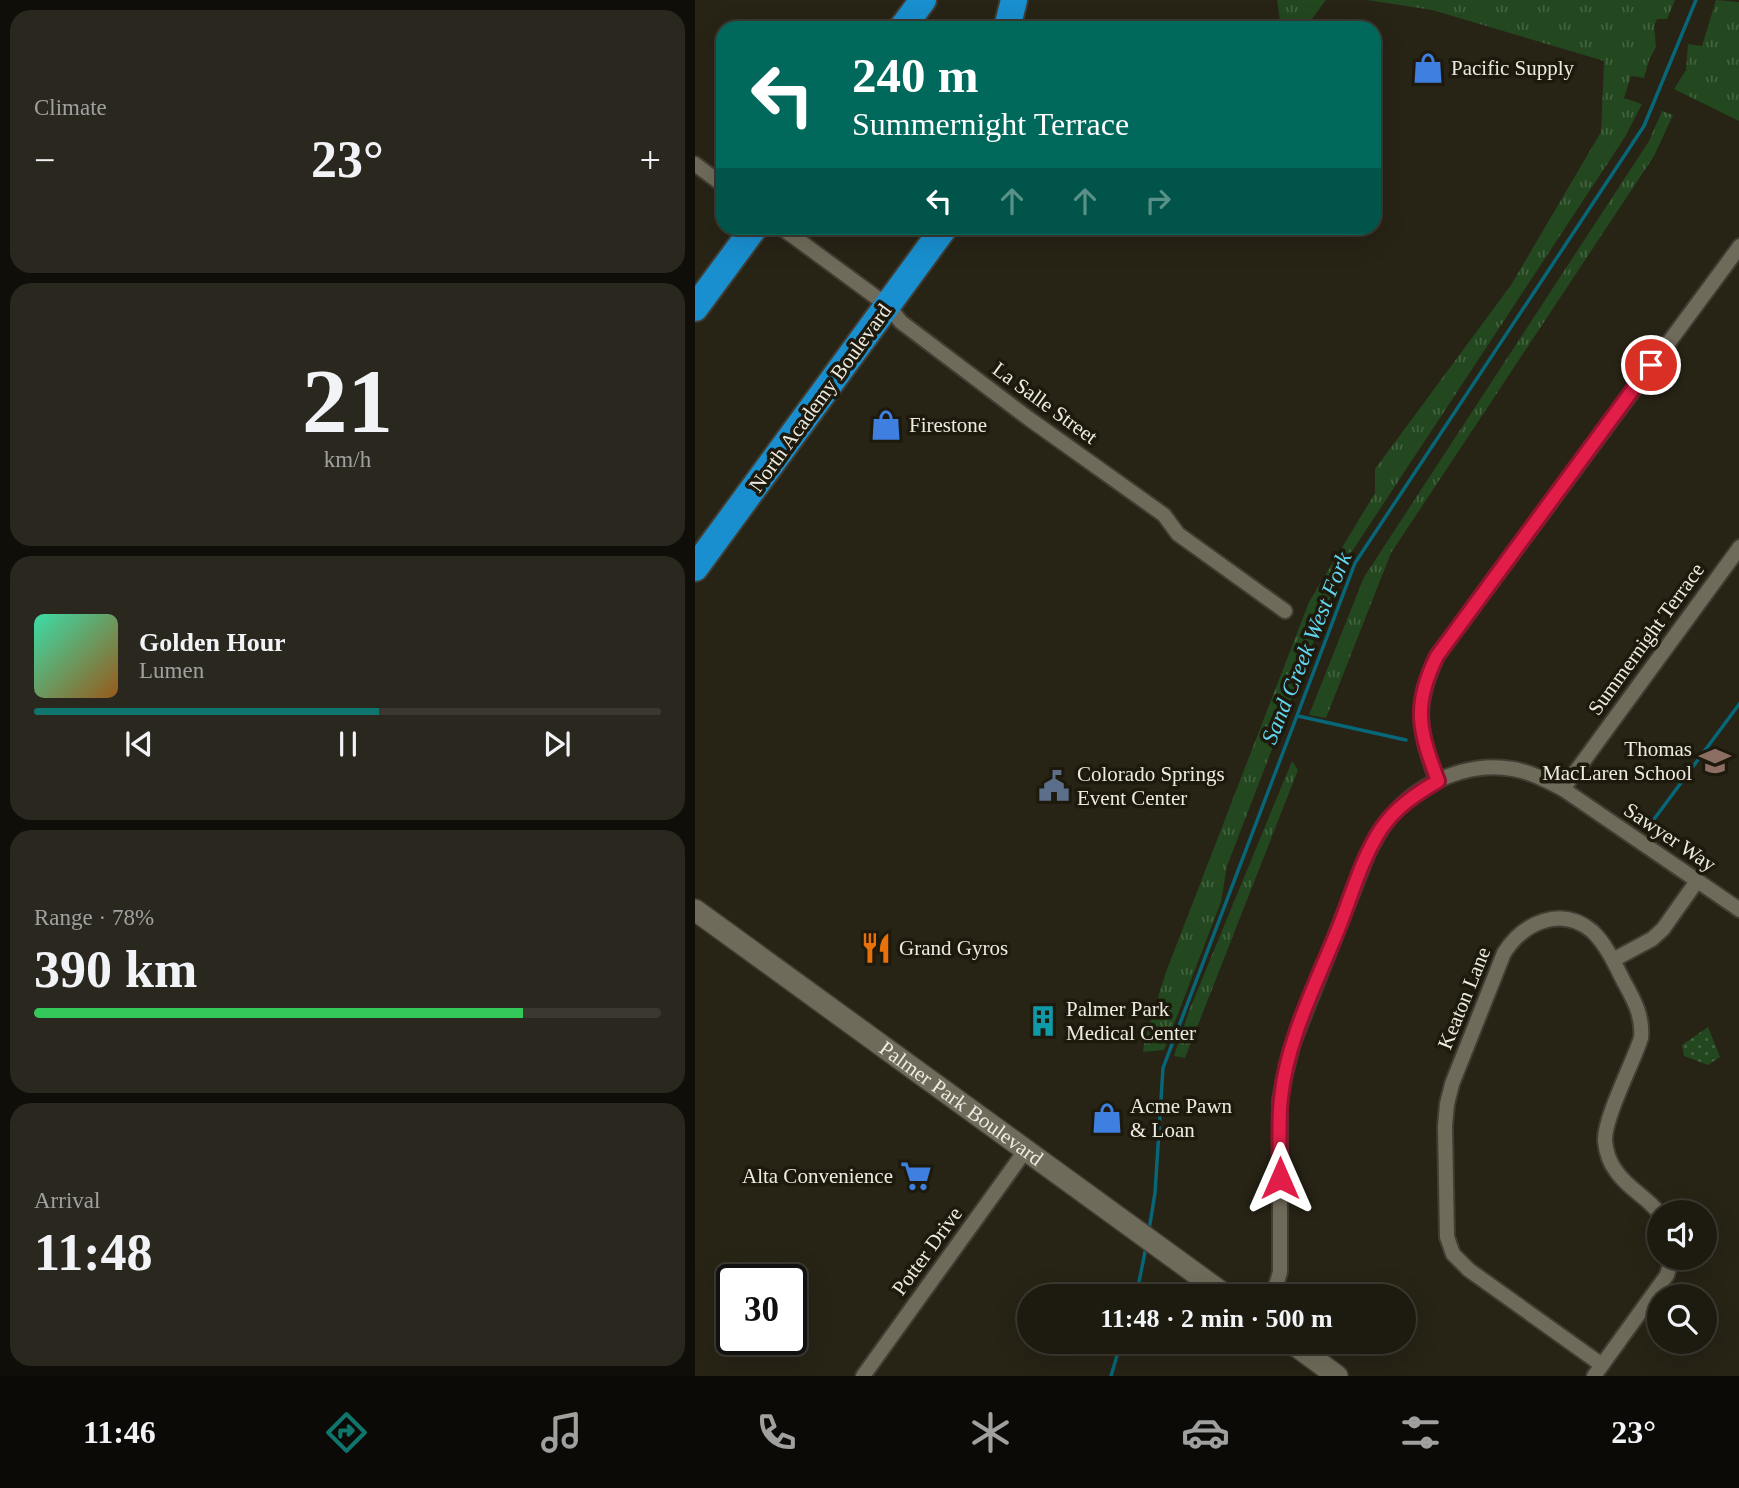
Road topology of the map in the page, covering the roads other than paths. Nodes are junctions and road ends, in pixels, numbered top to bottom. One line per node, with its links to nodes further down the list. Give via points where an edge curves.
1 (923, 0): 3 (highway)
2 (1014, 0): 4 (highway)
3 (907, 21)
4 (1009, 21)
5 (695, 164): 6 (street)
6 (716, 180)
7 (750, 235): 12 (highway)
8 (792, 235): 11 (street, La Salle Street)
9 (939, 235): 11 (highway, North Academy Boulevard)
10 (1739, 246): 16 (street, via 1437,656 1422,694 1420,719)
11 (888, 306): 14 (highway, North Academy Boulevard); 15 (street, La Salle Street, via 920,337 1164,515 1178,534)
12 (695, 308)
13 (1739, 547): 17 (street, Summernight Terrace)
14 (695, 568)
15 (1285, 611)
16 (1438, 781): 17 (street, Sawyer Way, via 1489,767 1537,776); 26 (street, Sawyer Way, via 1395,811 1375,841 1293,1043 1280,1100)
17 (1563, 789): 18 (street, Sawyer Way)
18 (1697, 881): 20 (street, Sawyer Way); 21 (street, via 1663,929)
19 (695, 910): 22 (main road, Palmer Park Boulevard)
20 (1739, 910)
21 (1613, 960): 23 (street, Keaton Lane, via 1638,1008 1642,1027 1605,1139 1616,1171); 28 (street, Keaton Lane, via 1591,930 1572,920 1548,919 1518,934 1504,953 1452,1084 1445,1126 1445,1222 1453,1254)
22 (1025, 1152): 25 (main road, Palmer Park Boulevard); 29 (street, Potter Drive)
23 (1647, 1203)
24 (1668, 1270): 28 (street, Keaton Lane)
25 (1210, 1284)
26 (1276, 1284)
27 (1307, 1354): 30 (main road)
28 (1598, 1370)
29 (863, 1376)
30 (1337, 1376)

